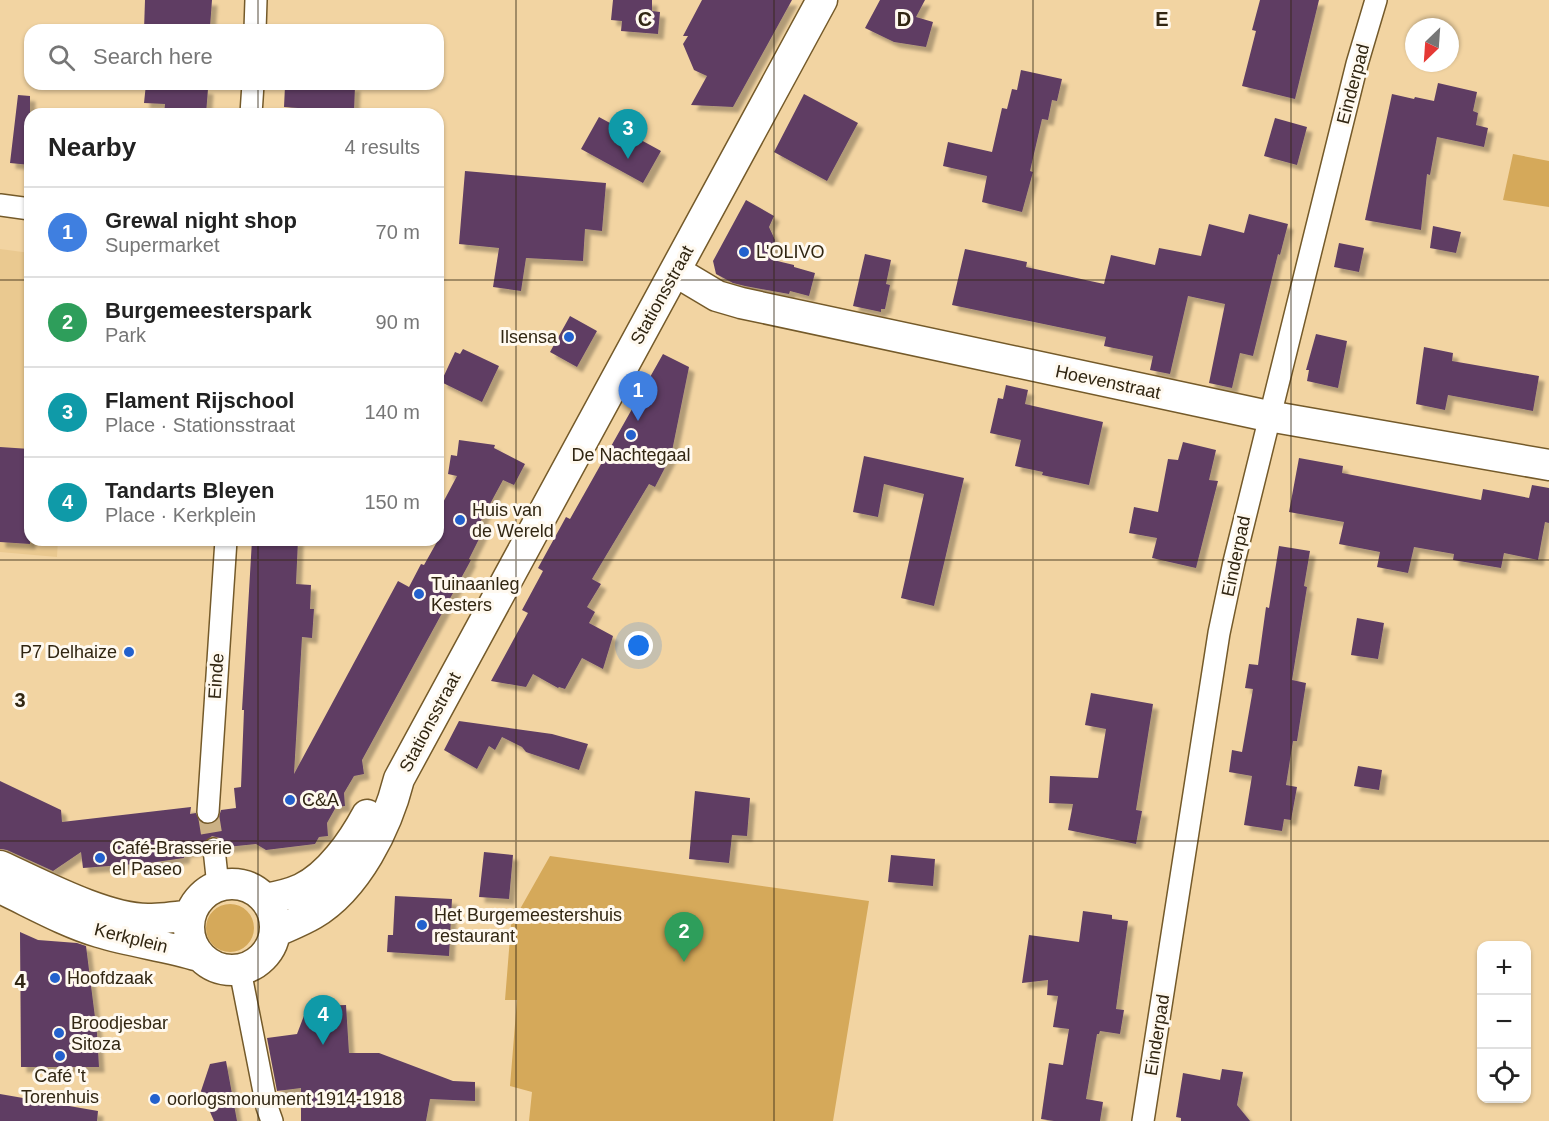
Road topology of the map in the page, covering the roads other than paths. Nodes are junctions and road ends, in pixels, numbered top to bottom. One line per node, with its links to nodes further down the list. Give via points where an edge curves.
1 (256, 0): 4 (street)
2 (822, 0): 9 (main road, Stationsstraat)
3 (1376, 0): 10 (street, Einderpad)
4 (255, 24)
5 (252, 90): 6 (street)
6 (251, 108)
7 (0, 206): 8 (street)
8 (24, 208)
9 (675, 271): 10 (main road, Hoevenstraat, via 717,296 741,303); 13 (main road, Stationsstraat)
10 (1268, 416): 11 (main road, Hoevenstraat); 26 (street, Einderpad, via 1220,633)
11 (1549, 465)
12 (226, 546): 14 (street, Einde)
13 (399, 779): 19 (main road, Stationsstraat, via 379,798 343,852 318,877 303,888); 22 (main road, Stationsstraat, via 392,807 376,839 340,892 314,913)
14 (208, 812)
15 (214, 849): 17 (street)
16 (0, 866): 20 (main road)
17 (218, 886): 19 (main road, via 235,884 251,888); 21 (main road, via 205,892)
18 (0, 888): 20 (main road)
19 (265, 899): 22 (main road, via 273,915)
20 (68, 908): 21 (main road, Kerkplein, via 147,920); 23 (main road, Kerkplein, via 95,931)
21 (190, 915): 23 (main road, Kerkplein, via 191,944)
22 (275, 932): 24 (main road, via 273,943 260,960)
23 (199, 956): 24 (main road, Kerkplein, via 217,968)
24 (240, 970): 25 (street)
25 (270, 1114)
26 (1143, 1121)

